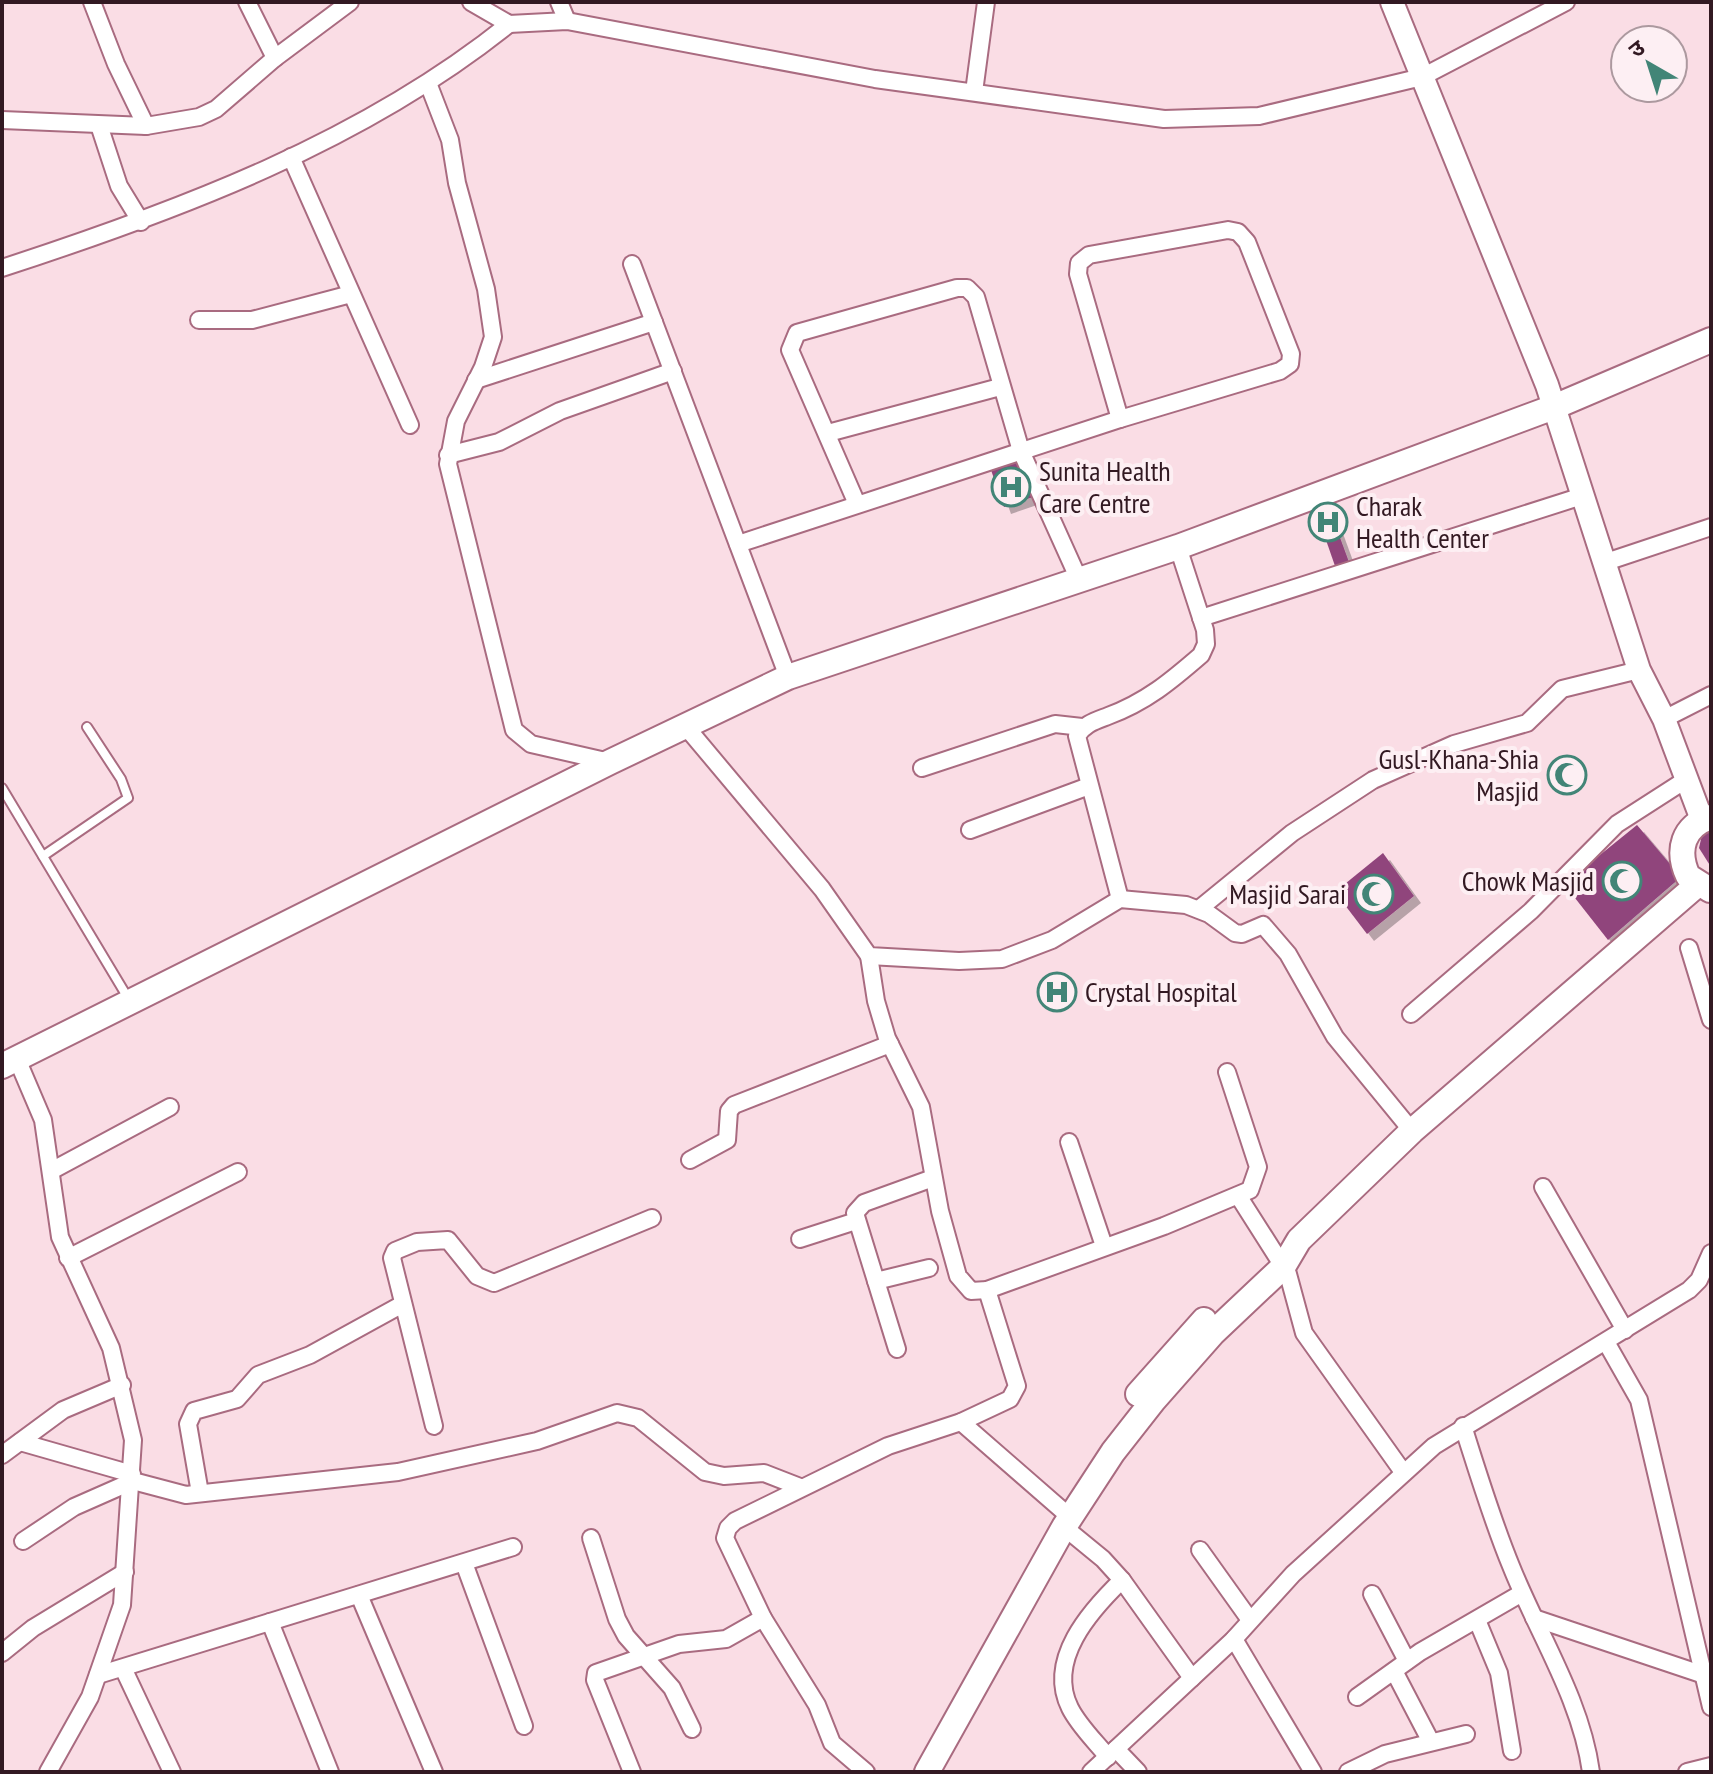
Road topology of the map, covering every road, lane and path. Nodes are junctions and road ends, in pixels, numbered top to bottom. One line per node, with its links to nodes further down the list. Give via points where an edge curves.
1 (92, 2): 17 (street)
2 (247, 2): 11 (street)
3 (350, 2): 11 (street)
4 (471, 2): 10 (street)
5 (559, 2): 9 (street)
6 (986, 2): 14 (street)
7 (1392, 2): 12 (street)
8 (1566, 2): 12 (street)
9 (567, 21): 10 (street); 14 (street, via 875,79)
10 (509, 24): 13 (street)
11 (275, 58): 17 (street, via 216,109)
12 (1422, 77): 14 (street, via 1259,116 1210,119 1164,119); 29 (street)
13 (428, 83): 18 (street); 27 (street, via 450,140 486,289 492,346)
14 (974, 92)
15 (2, 120): 16 (street)
16 (99, 125): 17 (street); 19 (street, via 119,186)
17 (146, 126)
18 (291, 157): 19 (street); 22 (street)
19 (141, 222): 21 (street)
20 (632, 264): 24 (street)
21 (2, 268)
22 (351, 294): 23 (street, via 252,320); 31 (street)
23 (199, 320)
24 (654, 322): 26 (street); 27 (street)
25 (1711, 340): 29 (main road)
26 (673, 371): 34 (street, via 560,411 499,442); 38 (street)
27 (476, 380): 34 (street, via 456,421)
28 (1000, 387): 32 (street); 32 (street, via 976,297 967,288 957,288 797,333 790,350); 33 (street)
29 (1554, 407): 35 (street); 39 (main road)
30 (1120, 419): 30 (street, via 1290,364 1291,354 1247,242 1238,232 1089,255 1079,263); 33 (street)
31 (410, 425)
32 (828, 433): 36 (street)
33 (1021, 451): 36 (street); 41 (street)
34 (448, 455): 50 (street, via 514,730 531,744)
35 (1582, 496): 40 (street); 42 (street)
36 (857, 504): 38 (street)
37 (1711, 527): 40 (street)
38 (738, 544): 44 (street)
39 (1178, 547): 41 (main road); 42 (street)
40 (1606, 562): 43 (street)
41 (1080, 582): 44 (main road)
42 (1201, 618): 48 (street, via 1206,644 1201,655 1146,700)
43 (1639, 670): 46 (street); 60 (street, via 1562,689 1527,723 1454,744 1373,780 1292,833)
44 (788, 677): 49 (main road)
45 (1711, 695): 46 (street)
46 (1664, 719): 52 (street)
47 (87, 727): 57 (lane, via 128,798)
48 (1082, 727): 51 (street, via 1055,724); 53 (street, via 1078,746)
49 (687, 728): 50 (main road); 62 (street, via 822,889)
50 (610, 762): 63 (main road)
51 (922, 768)
52 (1687, 779): 55 (street); 64 (street, via 1617,824 1531,911)
53 (1089, 786): 56 (street); 59 (street)
54 (2, 788): 57 (lane)
55 (1706, 818): 58 (main road, via 1692,828 1681,851 1688,876)
56 (970, 830)
57 (43, 856): 63 (lane)
58 (1704, 888): 70 (main road)
59 (1120, 899): 60 (street); 62 (street, via 1052,940 1002,959)
60 (1199, 909): 70 (street, via 1235,933 1257,925 1270,930 1335,1037)
61 (1689, 948): 65 (street)
62 (869, 956): 66 (street)
63 (131, 1003): 67 (main road)
64 (1411, 1014)
65 (1711, 1020)
66 (890, 1044): 72 (street, via 734,1105 727,1140); 75 (street, via 921,1107)
67 (6, 1064): 73 (street, via 43,1120)
68 (1227, 1072): 77 (street, via 1258,1167 1250,1190)
69 (170, 1107): 73 (street)
70 (1412, 1131): 84 (main road)
71 (1069, 1142): 81 (street)
72 (690, 1160)
73 (51, 1171): 83 (street, via 57,1224)
74 (238, 1172): 83 (street)
75 (933, 1178): 79 (street, via 864,1203 857,1207); 87 (street, via 958,1276 971,1291)
76 (1543, 1187): 89 (street)
77 (1239, 1197): 81 (street); 84 (street)
78 (652, 1218): 88 (street, via 494,1283 477,1276 448,1240 402,1246 392,1258)
79 (856, 1221): 80 (street); 86 (street)
80 (800, 1239)
81 (1104, 1246): 87 (street)
82 (1711, 1253): 89 (street, via 1689,1290)
83 (68, 1258): 92 (street, via 105,1333)
84 (1278, 1260): 98 (street, via 1293,1287 1304,1333); 102 (main road, via 1173,1352 1103,1438)
85 (929, 1268): 86 (street)
86 (876, 1281): 91 (street)
87 (987, 1290): 93 (street, via 1017,1386 1010,1399)
88 (401, 1305): 94 (street); 101 (street, via 310,1355 258,1375 237,1399 194,1411 188,1424)
89 (1625, 1330): 90 (street)
90 (1606, 1342): 95 (street); 124 (street, via 1643,1413)
91 (897, 1349)
92 (122, 1385): 96 (street, via 70,1406); 99 (street, via 132,1429)
93 (961, 1422): 100 (street, via 888,1446); 102 (street)
94 (434, 1426)
95 (1463, 1426): 98 (street); 110 (street)
96 (20, 1442): 97 (street); 99 (street)
97 (2, 1455)
98 (1403, 1472): 115 (street)
99 (132, 1478): 101 (street, via 169,1492); 104 (street); 108 (street)
100 (800, 1487): 101 (street, via 764,1473 705,1472 629,1413 617,1413 537,1441 398,1472); 113 (street, via 728,1528 727,1546)
101 (200, 1493)
102 (1063, 1517): 109 (street); 141 (main road); 142 (main road)
103 (591, 1538): 120 (street, via 617,1619)
104 (23, 1541)
105 (513, 1547): 107 (street)
106 (1200, 1550): 115 (street)
107 (464, 1563): 112 (street); 128 (street)
108 (125, 1572): 119 (street); 123 (street, via 122,1605)
109 (1122, 1580): 125 (street); 133 (street, via 1076,1636 1064,1679 1075,1718)
110 (1522, 1593): 114 (street); 116 (street)
111 (1372, 1594): 121 (street)
112 (359, 1595): 117 (street); 138 (street)
113 (763, 1618): 120 (street, via 726,1639 679,1644); 140 (street, via 817,1705 832,1743)
114 (1534, 1618): 124 (street); 147 (street, via 1574,1704)
115 (1250, 1620): 118 (street)
116 (1477, 1620): 121 (street); 132 (street, via 1499,1673)
117 (270, 1622): 122 (street); 137 (street)
118 (1234, 1639): 125 (street); 145 (street)
119 (2, 1653)
120 (643, 1656): 129 (street, via 672,1688); 139 (street, via 604,1668 595,1680)
121 (1401, 1666): 126 (street); 131 (street)
122 (123, 1668): 123 (street); 136 (street)
123 (98, 1675): 135 (street)
124 (1704, 1675): 127 (street)
125 (1192, 1678): 133 (street)
126 (1357, 1697)
127 (1711, 1707)
128 (524, 1726)
129 (692, 1729)
130 (1466, 1734): 131 (street)
131 (1430, 1740): 146 (street)
132 (1512, 1751)
133 (1112, 1753): 143 (street); 144 (street)
134 (1711, 1766): 148 (street)
135 (48, 1772)
136 (172, 1772)
137 (330, 1772)
138 (434, 1772)
139 (632, 1772)
140 (866, 1772)
141 (910, 1772)
142 (927, 1772)
143 (1091, 1772)
144 (1138, 1772)
145 (1313, 1772)
146 (1348, 1772)
147 (1591, 1772)
148 (1687, 1772)

